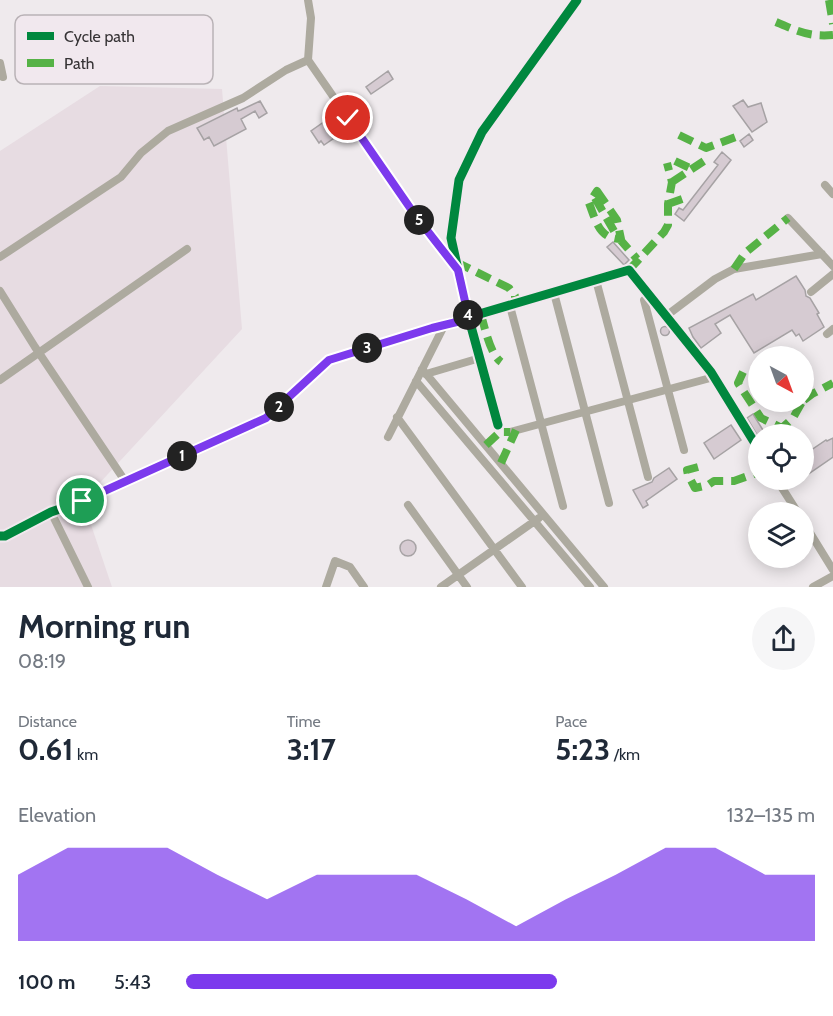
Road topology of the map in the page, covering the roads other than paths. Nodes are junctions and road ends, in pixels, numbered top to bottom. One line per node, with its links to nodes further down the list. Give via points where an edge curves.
1 (308, 0): 3 (street)
2 (577, 0): 13 (street, via 482,132 459,180 451,238)
3 (308, 60): 11 (street, via 243,98 168,131 141,153 121,177); 13 (street, via 415,215)
4 (0, 63): 5 (street)
5 (3, 77)
6 (825, 185): 7 (street)
7 (833, 194)
8 (788, 218): 10 (street)
9 (187, 249): 24 (street)
10 (822, 254): 12 (street); 21 (street, via 734,269)
11 (0, 258)
12 (833, 266)
13 (458, 270): 22 (street)
14 (833, 274): 17 (street)
15 (596, 280): 18 (street); 19 (street, via 629,270); 31 (street)
16 (0, 291): 24 (street)
17 (811, 292)
18 (554, 293): 20 (street); 32 (street)
19 (650, 296): 21 (street); 30 (street, via 644,300)
20 (510, 306): 22 (street); 34 (street)
21 (666, 316): 27 (street)
22 (469, 319): 23 (street); 25 (street)
23 (445, 324): 26 (street); 41 (street, via 329,360 266,418)
24 (39, 352): 28 (street); 41 (street)
25 (480, 358): 26 (street); 35 (street)
26 (424, 371): 29 (street); 46 (street)
27 (714, 377): 30 (street); 37 (street)
28 (0, 380)
29 (416, 381): 33 (street); 47 (street)
30 (668, 389): 31 (street); 39 (street)
31 (628, 400): 32 (street); 40 (street)
32 (584, 412): 34 (street); 42 (street)
33 (397, 417): 38 (street); 50 (street)
34 (540, 424): 36 (street); 44 (street)
35 (498, 425)
36 (510, 432)
37 (748, 432)
38 (387, 437)
39 (684, 450)
40 (648, 477)
41 (125, 481): 45 (street)
42 (609, 504)
43 (408, 505): 52 (street)
44 (563, 506)
45 (51, 512): 48 (street); 54 (street)
46 (544, 514): 47 (street); 61 (street)
47 (535, 520): 50 (street); 60 (street)
48 (0, 536)
49 (814, 539): 51 (street)
50 (494, 550): 52 (street); 59 (street)
51 (833, 570)
52 (459, 576): 57 (street); 58 (street)
53 (833, 576): 62 (street)
54 (88, 587)
55 (326, 587): 56 (street, via 335,561 350,567)
56 (364, 587)
57 (441, 587)
58 (467, 587)
59 (522, 587)
60 (590, 587)
61 (604, 587)
62 (813, 587)

